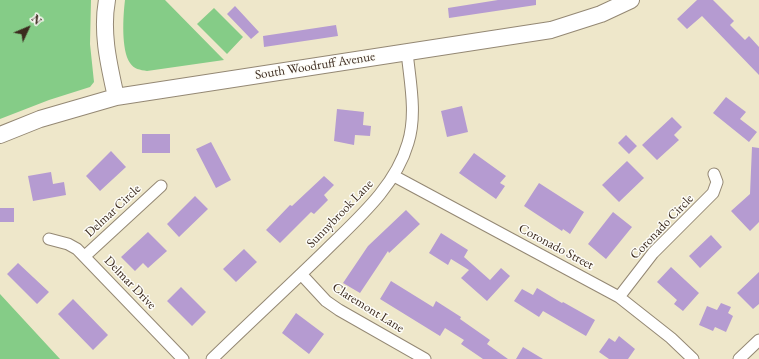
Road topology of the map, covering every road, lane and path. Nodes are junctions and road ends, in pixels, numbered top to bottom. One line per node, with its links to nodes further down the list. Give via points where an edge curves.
1 (107, 0): 4 (main road, via 107,52)
2 (631, 0): 3 (main road, South Woodruff Avenue, via 601,14 551,30)
3 (407, 52): 4 (main road, South Woodruff Avenue); 7 (street, Sunnybrook Lane, via 412,108 410,131 402,163)
4 (116, 97): 5 (main road, South Woodruff Avenue, via 40,119)
5 (0, 135)
6 (714, 174): 12 (street, Coronado Circle, via 717,182 713,193 654,253)
7 (394, 176): 11 (street, Sunnybrook Lane, via 369,207); 12 (street, Coronado Street)
8 (161, 186): 10 (street, Delmar Circle)
9 (49, 239): 10 (street, Delmar Drive, via 68,244)
10 (85, 256): 14 (street, Delmar Drive)
11 (301, 274): 15 (street, Sunnybrook Lane); 16 (street, Claremont Lane, via 326,301 339,310)
12 (619, 297): 17 (street, Coronado Street)
13 (759, 340): 18 (street)
14 (183, 359)
15 (212, 359)
16 (425, 359)
17 (693, 359)
18 (739, 359)

